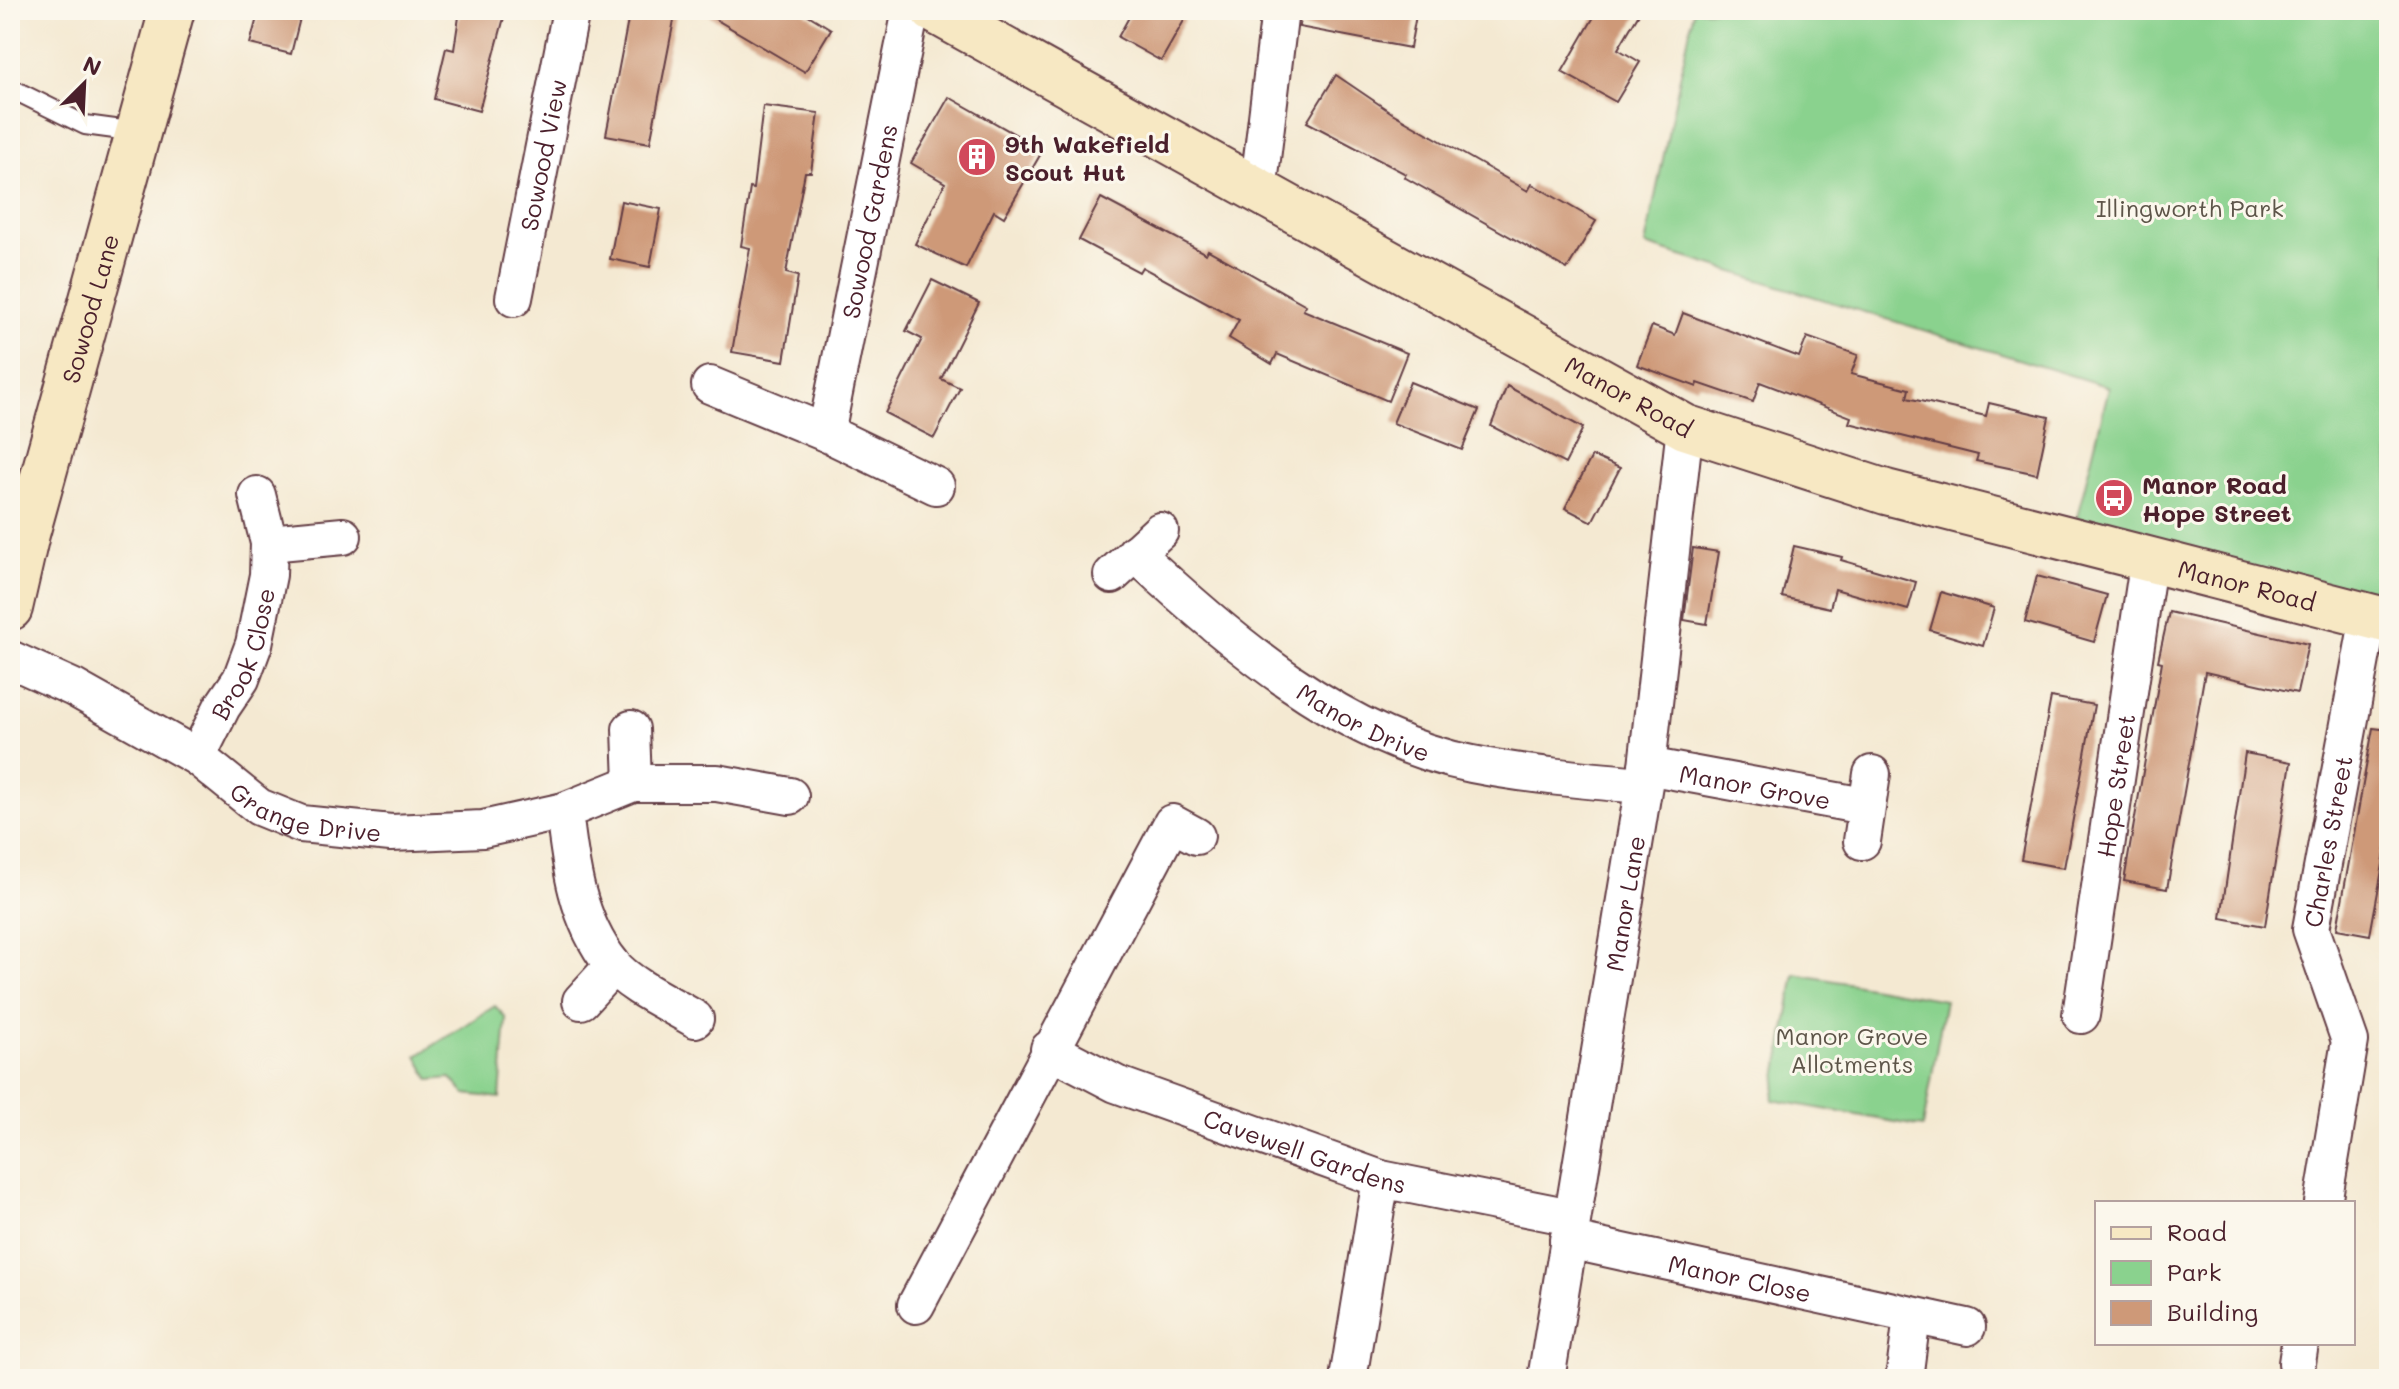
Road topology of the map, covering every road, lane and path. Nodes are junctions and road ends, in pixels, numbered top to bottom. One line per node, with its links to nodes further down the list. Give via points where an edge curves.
1 (172, 10): 8 (street, Sowood Lane)
2 (571, 10): 10 (street, Sowood View)
3 (911, 10): 13 (street, Sowood Gardens)
4 (933, 10): 6 (street, Manor Road)
5 (1280, 10): 9 (street)
6 (978, 23): 9 (street, Manor Road)
7 (10, 88): 8 (lane, via 85,125)
8 (137, 132): 16 (street, Sowood Lane)
9 (1258, 192): 12 (street, Manor Road)
10 (514, 298)
11 (710, 385): 13 (street)
12 (1685, 427): 20 (street, Manor Road, via 1886,492); 26 (street, Manor Lane)
13 (826, 433): 14 (street)
14 (936, 486)
15 (257, 495): 18 (street, Brook Close)
16 (18, 531): 21 (street, Sowood Lane)
17 (343, 536): 18 (street)
18 (269, 543): 25 (street, Brook Close, via 254,644 241,679)
19 (1135, 553): 26 (street, Manor Drive, via 1249,653 1323,703 1400,742 1470,764)
20 (2149, 557): 22 (street, Manor Road); 34 (street, Hope Street)
21 (10, 608)
22 (2379, 618): 38 (street, Charles Street, via 2311,929 2350,1041)
23 (10, 659): 25 (street, Grange Drive, via 74,688)
24 (631, 729): 27 (street)
25 (197, 757): 30 (street, Grange Drive, via 259,807 301,824 391,833 483,829)
26 (1644, 776): 29 (street, Manor Grove); 39 (street, Manor Lane)
27 (633, 783): 28 (street, Grange Drive, via 717,783); 30 (street, Grange Drive)
28 (790, 796)
29 (1866, 807)
30 (564, 811): 32 (street, via 575,888 591,931)
31 (1196, 836): 36 (street, via 1172,823)
32 (613, 966): 33 (street); 35 (street)
33 (581, 1001)
34 (2081, 1015)
35 (695, 1019)
36 (1049, 1049): 37 (street, Cavewell Gardens, via 1116,1084); 40 (street)
37 (1381, 1179): 39 (street, Cavewell Gardens); 43 (street)
38 (2323, 1201)
39 (1570, 1229): 41 (street, Manor Close); 44 (street, Manor Lane)
40 (916, 1305)
41 (1912, 1317): 42 (street, Manor Close); 45 (street)
42 (1967, 1327)
43 (1348, 1379)
44 (1546, 1379)
45 (1904, 1379)

